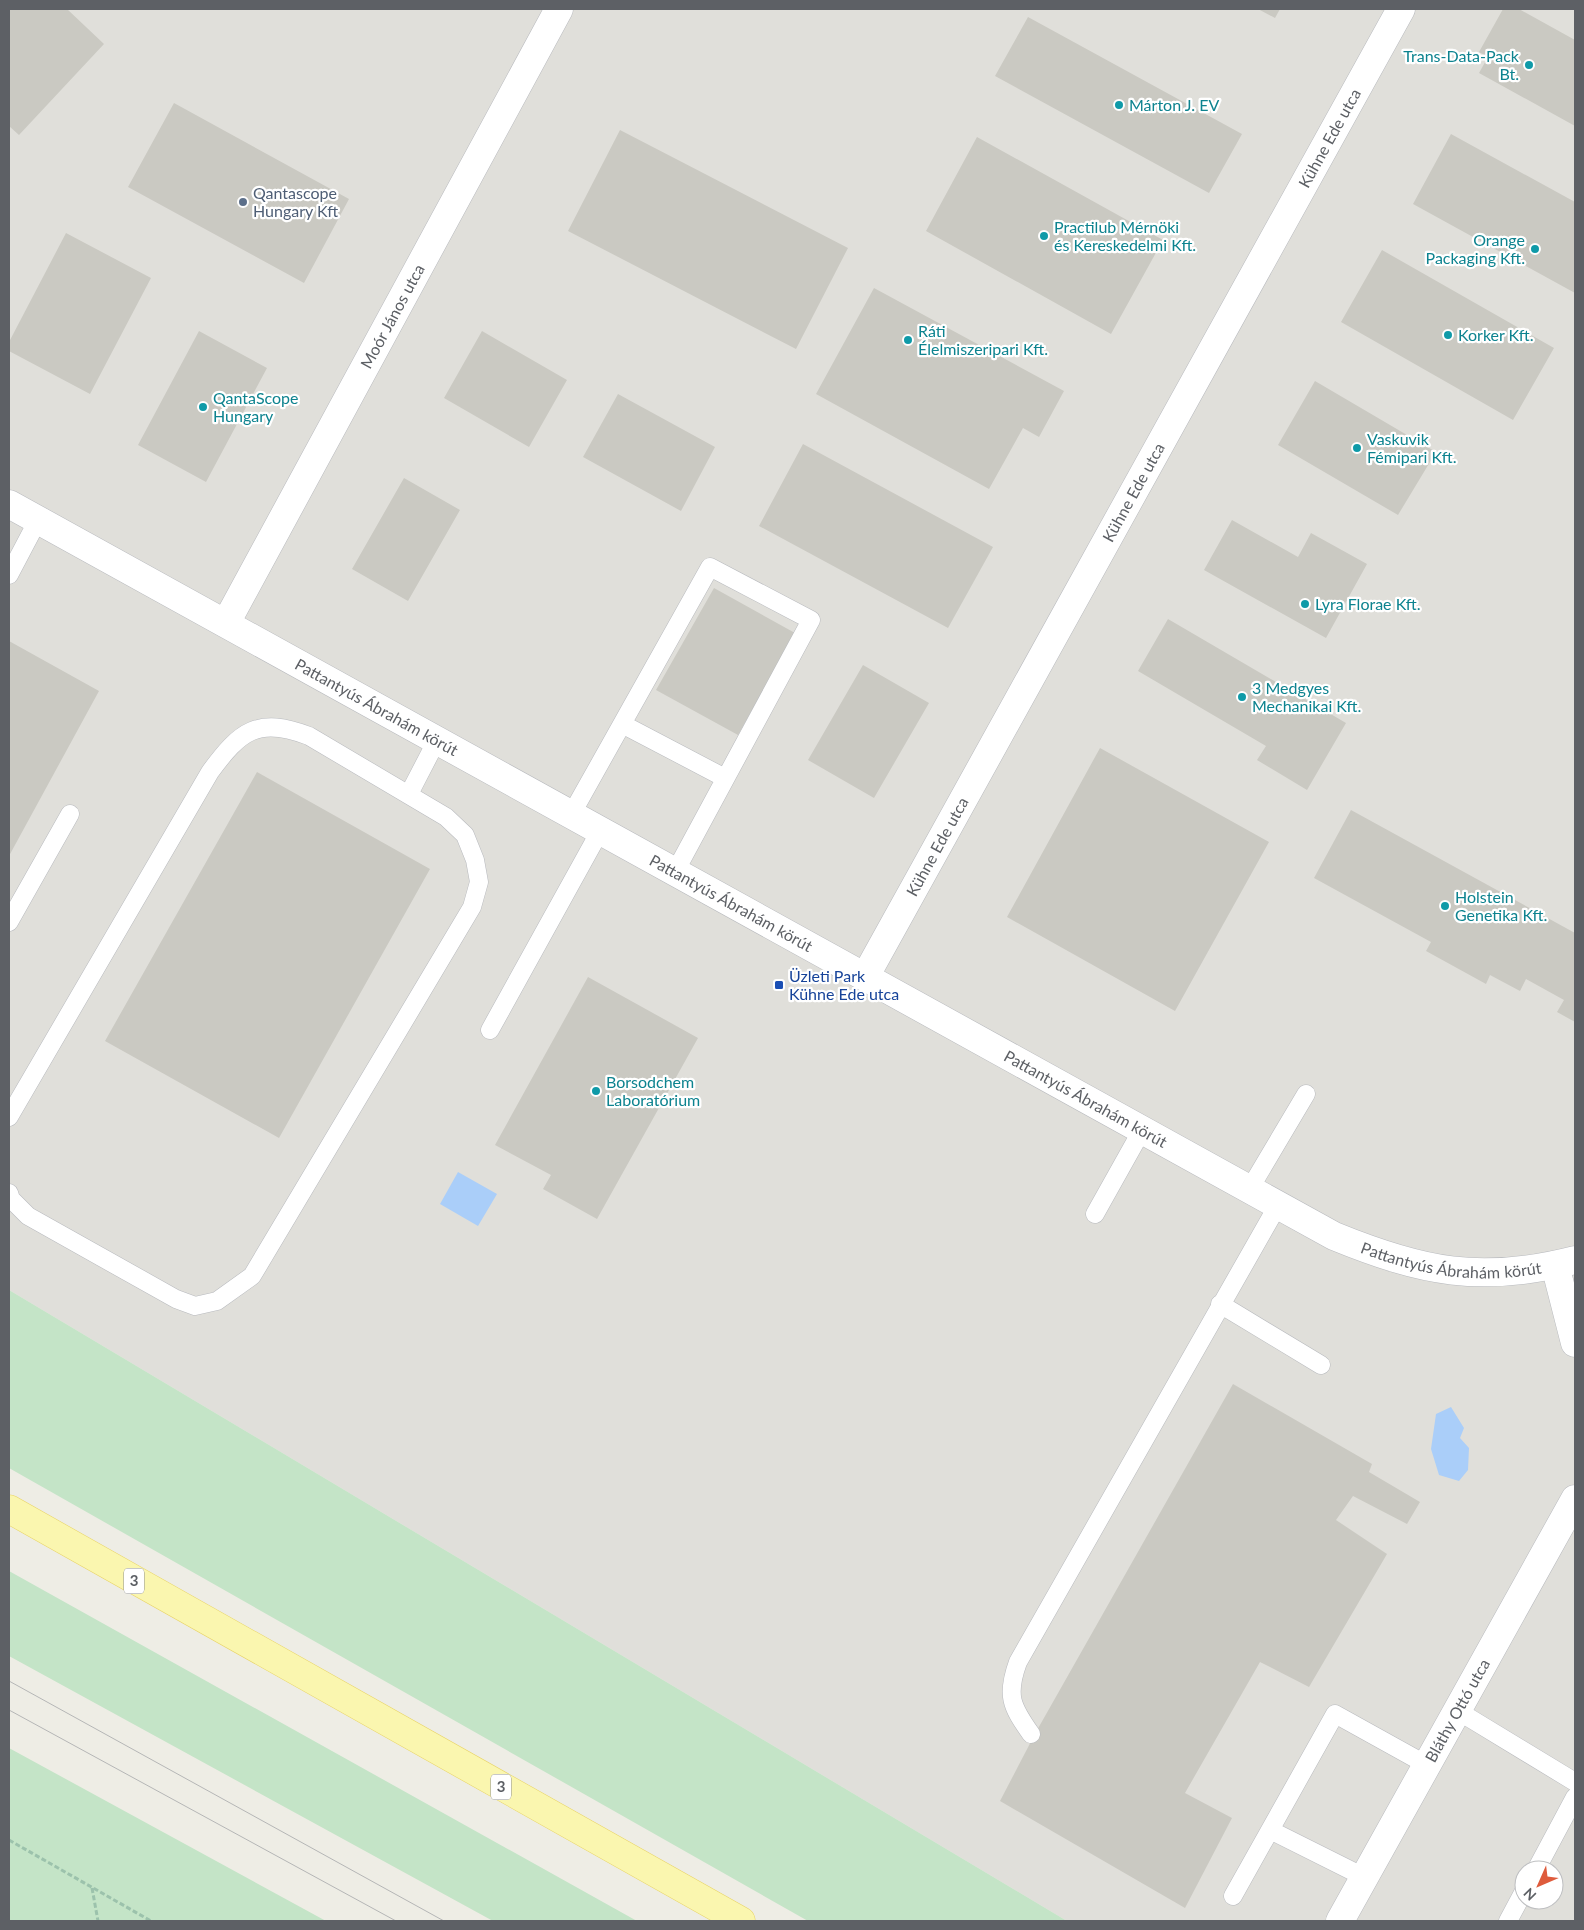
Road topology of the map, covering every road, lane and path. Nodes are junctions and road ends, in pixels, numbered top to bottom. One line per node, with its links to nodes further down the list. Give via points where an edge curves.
1 (559, 9): 6 (street, Moór János utca)
2 (1401, 9): 16 (street, Kühne Ede utca)
3 (9, 504): 4 (street, Pattantyús Ábrahám körút)
4 (38, 520): 5 (lane); 6 (street, Pattantyús Ábrahám körút)
5 (9, 575)
6 (226, 624): 8 (street, Pattantyús Ábrahám körút)
7 (622, 724): 9 (lane); 9 (lane, via 710,567 811,620); 12 (lane)
8 (437, 740): 10 (lane); 12 (street, Pattantyús Ábrahám körút)
9 (725, 778): 14 (lane)
10 (409, 794): 19 (lane, via 309,736 285,727 264,728 241,735 210,772); 22 (lane, via 446,817 464,835 475,860 479,882 472,906 252,1276 217,1301 195,1306 176,1299 28,1216)
11 (70, 814): 15 (lane)
12 (571, 815): 13 (street, Pattantyús Ábrahám körút)
13 (600, 831): 14 (street, Pattantyús Ábrahám körút); 17 (lane)
14 (675, 872): 16 (street, Pattantyús Ábrahám körút)
15 (9, 922)
16 (865, 977): 20 (street, Pattantyús Ábrahám körút)
17 (490, 1030)
18 (1306, 1094): 21 (lane)
19 (9, 1117)
20 (1142, 1130): 21 (street, Pattantyús Ábrahám körút); 24 (lane)
21 (1249, 1190): 23 (street, Pattantyús Ábrahám körút)
22 (9, 1193)
23 (1278, 1205): 25 (street, Pattantyús Ábrahám körút, via 1334,1236 1365,1248 1454,1272 1519,1272); 26 (lane)
24 (1095, 1214)
25 (1565, 1262): 27 (street)
26 (1220, 1304): 28 (lane); 32 (lane, via 1018,1662 1010,1684 1013,1704)
27 (1575, 1343)
28 (1321, 1365)
29 (1575, 1498): 31 (street, Bláthy Ottó utca)
30 (9, 1509): 45 (main road, 3)
31 (1458, 1711): 33 (street, Bláthy Ottó utca); 34 (lane)
32 (1031, 1734)
33 (1427, 1765): 36 (lane, via 1335,1714); 39 (street, Bláthy Ottó utca)
34 (1575, 1782)
35 (1575, 1798): 38 (lane)
36 (1270, 1830): 39 (lane); 41 (lane)
37 (9, 1840): 40 (path)
38 (1541, 1860)
39 (1364, 1877): 46 (street, Bláthy Ottó utca)
40 (92, 1888): 43 (path); 44 (path)
41 (1233, 1896)
42 (1514, 1910): 47 (lane)
43 (98, 1921)
44 (151, 1921)
45 (741, 1921)
46 (1340, 1921)
47 (1508, 1921)

